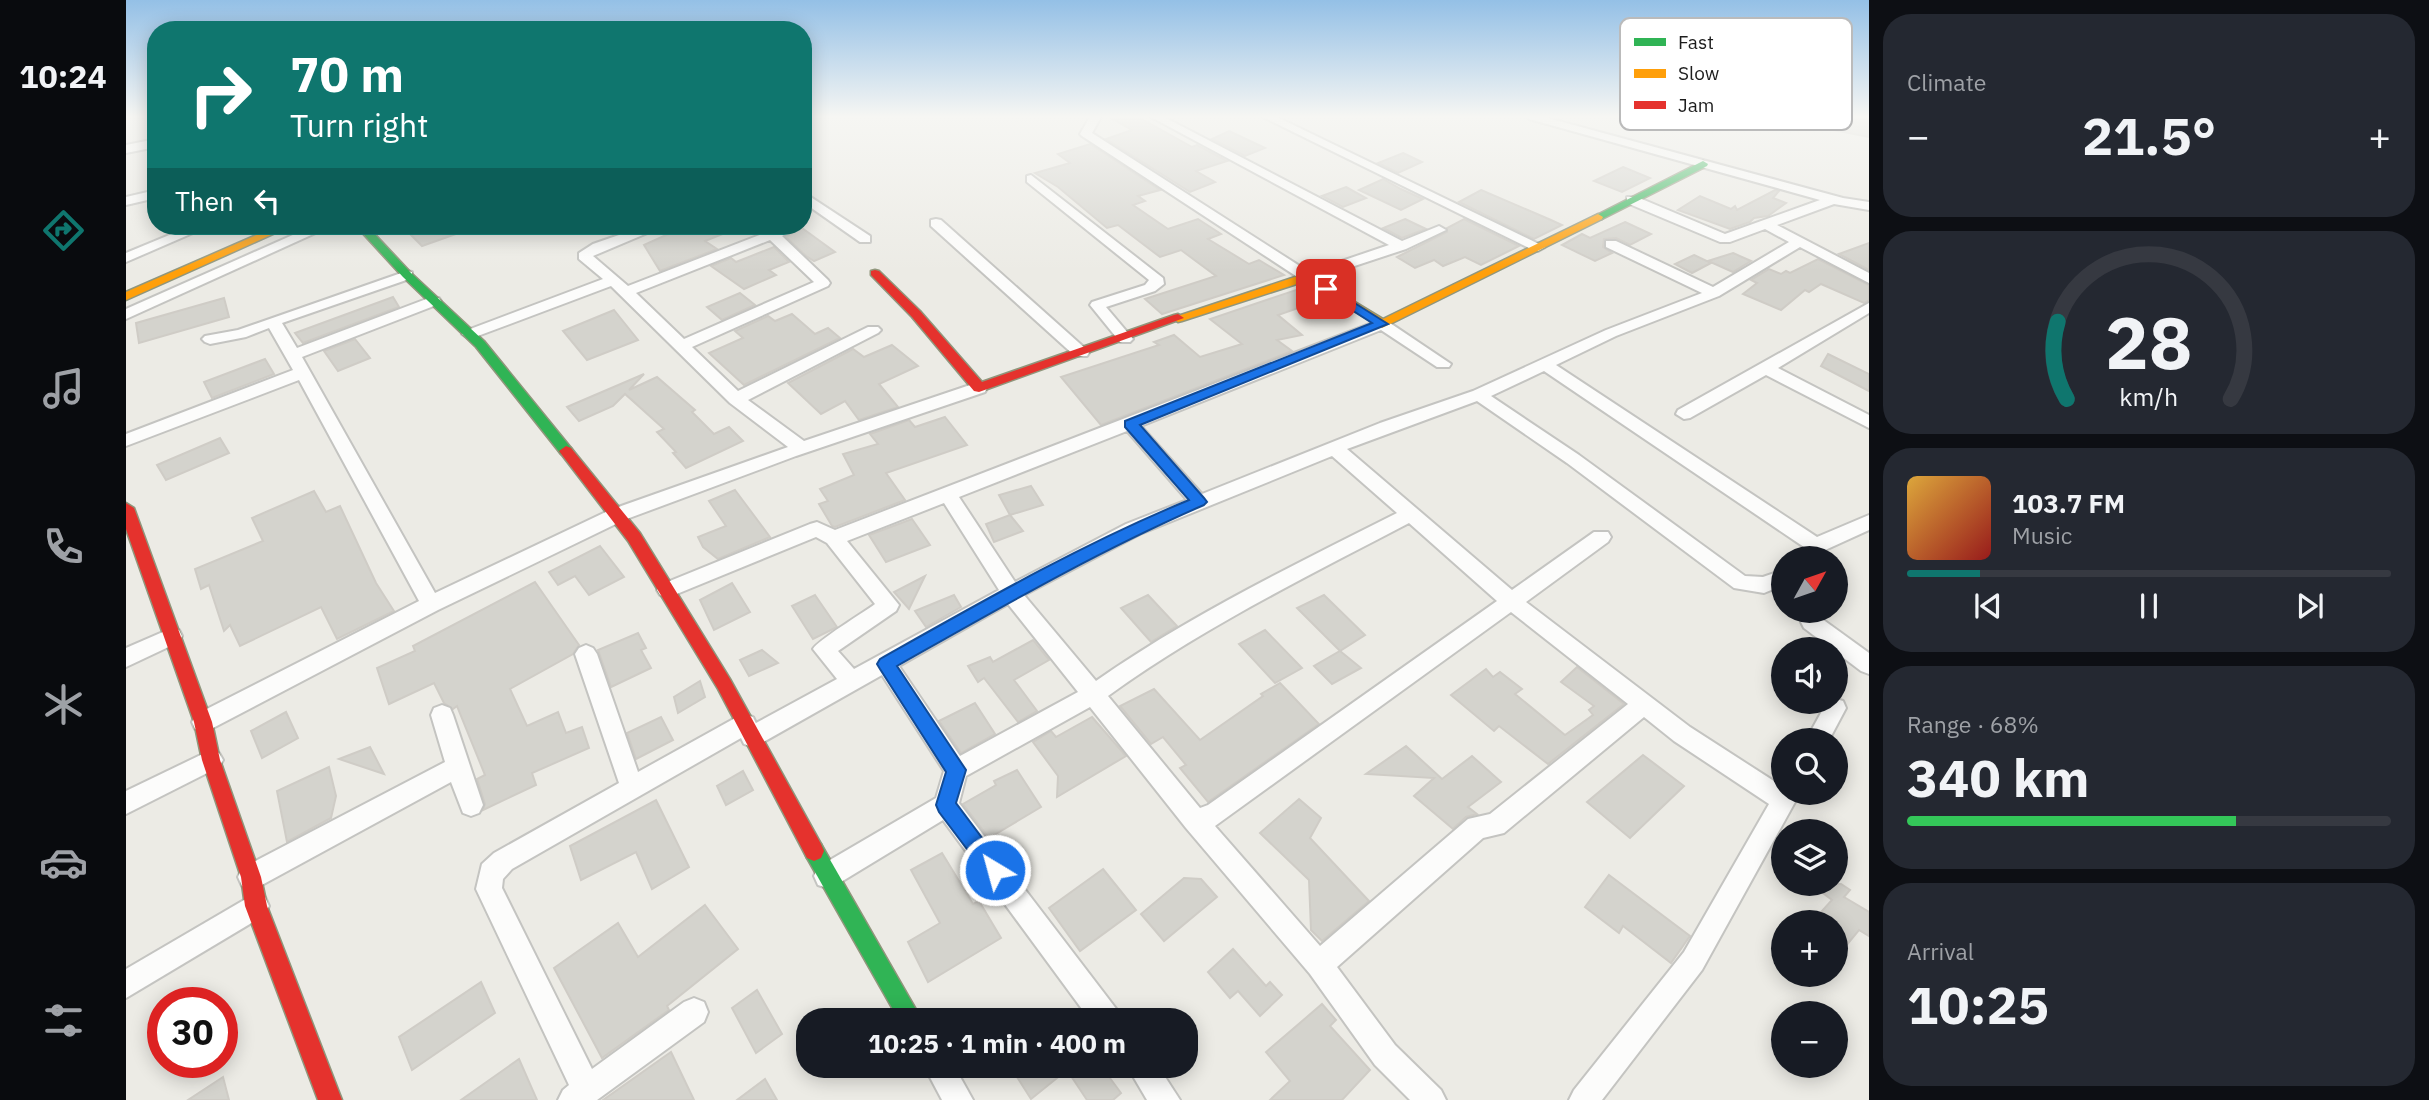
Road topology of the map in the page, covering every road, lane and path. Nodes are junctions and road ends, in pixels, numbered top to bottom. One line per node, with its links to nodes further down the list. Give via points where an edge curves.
1 (1139, 168): 32 (street)
2 (1253, 168): 27 (street)
3 (1375, 168): 28 (street)
4 (1694, 168): 8 (street)
5 (1719, 168): 9 (street)
6 (1031, 180): 47 (street, via 1156,278 1157,284 1150,288 1097,305)
7 (147, 196): 10 (street)
8 (1632, 200): 14 (street, via 1725,239); 28 (street)
9 (1832, 200): 12 (street); 14 (street)
10 (126, 201)
11 (812, 205): 24 (street, via 821,215)
12 (1869, 206)
13 (936, 223): 49 (street)
14 (1766, 224): 25 (street)
15 (1439, 230): 27 (street)
16 (181, 235): 29 (street)
17 (226, 235): 33 (street)
18 (265, 235): 38 (street)
19 (304, 235): 41 (street)
20 (369, 235): 31 (street)
21 (632, 235): 35 (street, via 584,256)
22 (769, 235): 36 (street)
23 (773, 235): 48 (street, via 823,283)
24 (865, 239)
25 (1798, 242): 34 (street); 37 (street)
26 (1611, 244): 37 (street)
27 (1401, 246): 32 (street)
28 (1538, 247): 43 (street)
29 (126, 258)
30 (875, 273): 55 (street)
31 (407, 275): 39 (street); 42 (street)
32 (1307, 277): 43 (street); 47 (street, via 1214,304)
33 (126, 279)
34 (1869, 279)
35 (613, 280): 36 (street); 45 (street)
36 (626, 292): 48 (street)
37 (1714, 293): 52 (street, via 1611,333)
38 (126, 296)
39 (434, 301): 45 (street); 50 (street)
40 (1869, 306): 53 (street)
41 (126, 315)
42 (273, 321): 46 (street, via 241,334); 50 (street)
43 (1382, 324): 51 (street); 60 (street)
44 (873, 330): 57 (street)
45 (470, 334): 67 (street)
46 (211, 339)
47 (1125, 339): 49 (street)
48 (681, 346): 57 (street)
49 (1081, 353): 55 (street)
50 (293, 355): 54 (street)
51 (1443, 364)
52 (1546, 365): 56 (street); 72 (street)
53 (1766, 368): 58 (street); 59 (street)
54 (301, 373): 61 (street); 78 (street)
55 (979, 388): 62 (street)
56 (1479, 395): 63 (street); 74 (street, via 1741,583)
57 (736, 399): 62 (street)
58 (1684, 414)
59 (1869, 422)
60 (1130, 424): 64 (street); 65 (street)
61 (126, 440)
62 (802, 448): 67 (street)
63 (1334, 448): 65 (street); 68 (street)
64 (948, 494): 71 (street); 76 (street)
65 (1199, 502): 76 (street, via 1133,529)
66 (126, 508): 80 (street)
67 (617, 515): 75 (street); 78 (street)
68 (1408, 515): 77 (street); 86 (street, via 1212,617 1156,649)
69 (1869, 522): 73 (street)
70 (1601, 537): 77 (street)
71 (834, 538): 75 (street, via 817,529); 85 (street, via 872,590 890,605 824,649)
72 (1802, 546)
73 (1823, 546)
74 (1771, 582)
75 (667, 590): 90 (street)
76 (1011, 593): 83 (street); 86 (street)
77 (1511, 601): 87 (street); 100 (street, via 1214,816)
78 (431, 604): 89 (street)
79 (1812, 623): 84 (street)
80 (172, 636): 82 (street); 89 (street)
81 (586, 654): 94 (street)
82 (126, 658)
83 (886, 664): 85 (street); 93 (street)
84 (1869, 665)
85 (853, 683): 90 (street)
86 (1093, 695): 93 (street); 100 (street)
87 (1644, 704): 95 (street, via 1682,734); 104 (street, via 1495,825 1477,827)
88 (442, 715): 92 (street)
89 (204, 722): 91 (street)
90 (749, 730): 94 (street); 101 (street)
91 (211, 760): 96 (street); 102 (street)
92 (458, 767): 97 (street); 102 (street)
93 (956, 770): 98 (street)
94 (632, 788): 111 (street, via 503,861 491,873 489,889)
95 (1771, 788)
96 (126, 803)
97 (471, 805)
98 (946, 805): 101 (street); 107 (street)
99 (1781, 805): 116 (street, via 1693,961)
100 (1195, 820): 104 (street)
101 (827, 876): 106 (street)
102 (251, 877): 103 (street)
103 (256, 905): 105 (street); 112 (street)
104 (1320, 965): 115 (street, via 1385,1055)
105 (126, 984)
106 (904, 1008)
107 (1098, 1008)
108 (694, 1012): 111 (street)
109 (945, 1078): 113 (street)
110 (1149, 1078): 114 (street)
111 (580, 1095)
112 (330, 1100)
113 (958, 1100)
114 (1165, 1100)
115 (1431, 1100)
116 (1584, 1100)

